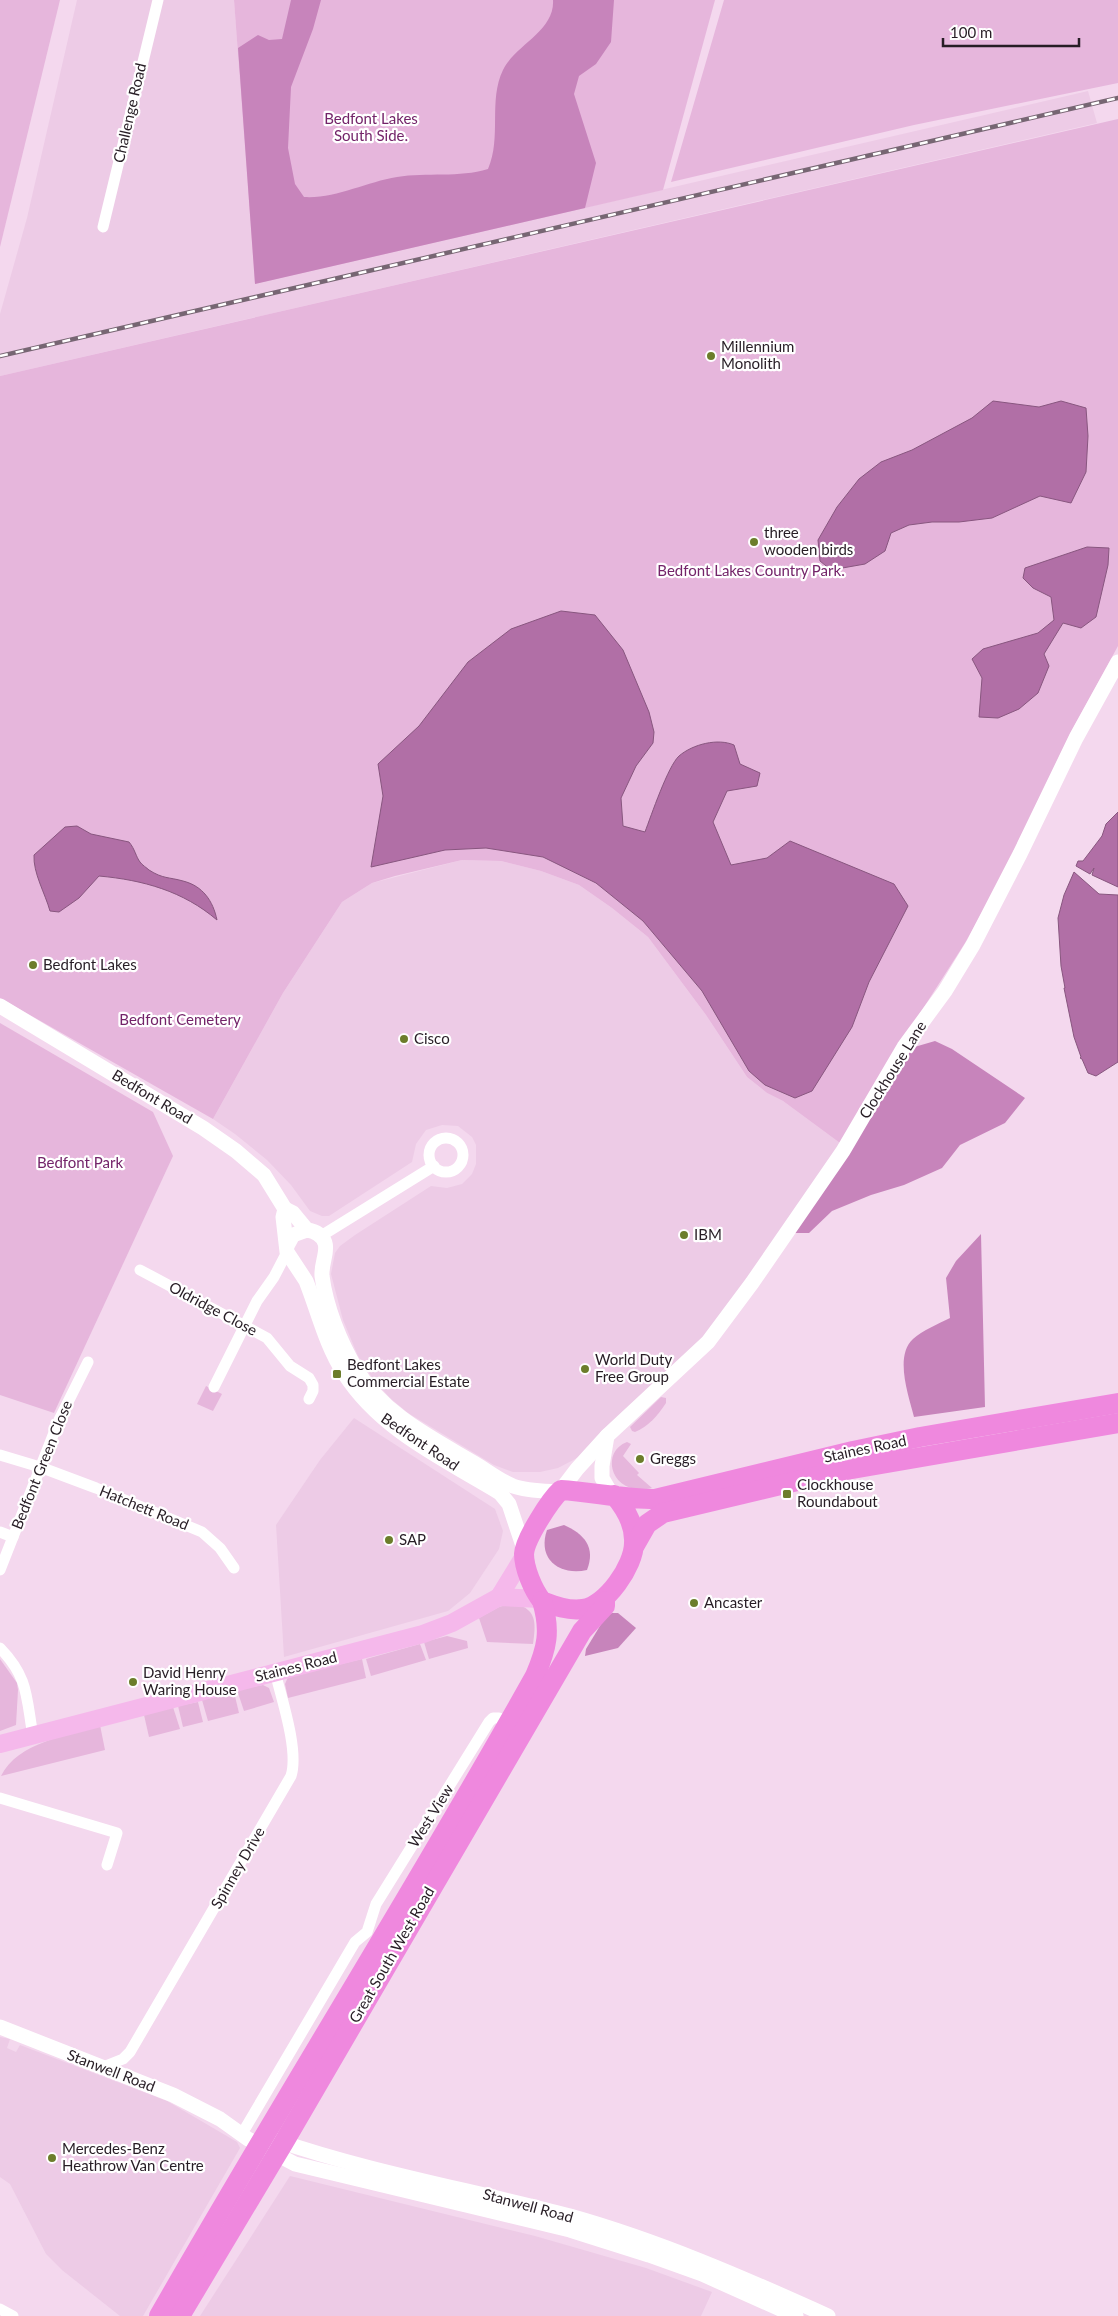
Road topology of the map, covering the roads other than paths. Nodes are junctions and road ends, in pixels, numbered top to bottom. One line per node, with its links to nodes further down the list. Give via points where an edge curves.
1 (158, 0): 2 (street, Challenge Road)
2 (103, 227)
3 (1118, 662): 19 (street, Clockhouse Lane, via 1076,738 973,945 945,991 904,1047 843,1151 708,1342)
4 (0, 1006): 6 (street, Bedfont Road, via 236,1151 264,1175)
5 (434, 1166): 7 (street)
6 (285, 1209): 7 (street, Bedfont Road); 8 (street, Bedfont Road)
7 (314, 1233): 8 (street, via 293,1236); 9 (street, Bedfont Road, via 326,1247)
8 (287, 1249): 10 (street, Bedfont Road, via 291,1261); 12 (street)
9 (322, 1262): 10 (street, via 309,1268); 22 (street, Bedfont Road, via 324,1288 337,1329 356,1370 389,1408 413,1427 513,1486)
10 (298, 1267): 12 (street); 27 (street, Bedfont Road, via 343,1372 368,1406 412,1439 500,1493 509,1504)
11 (140, 1270): 13 (street, Oldridge Close)
12 (274, 1277): 13 (street, via 257,1301)
13 (246, 1326): 15 (street); 16 (street, Oldridge Close, via 267,1338 290,1366 310,1378 313,1384)
14 (88, 1362): 21 (street, Bedfont Green Close)
15 (214, 1387)
16 (310, 1399)
17 (1118, 1403): 23 (highway, Staines Road, via 853,1450 655,1498)
18 (1118, 1423): 26 (highway, Staines Road, via 897,1460 742,1493 663,1513 647,1524)
19 (608, 1436): 22 (street, Clockhouse Lane); 23 (street, via 602,1478)
20 (0, 1455): 21 (street, Hatchett Road)
21 (40, 1467): 25 (street, Bedfont Green Close); 28 (street, Hatchett Road, via 202,1532 220,1548)
22 (560, 1491): 23 (highway); 27 (highway, via 538,1524)
23 (613, 1495): 26 (highway, via 630,1519)
24 (0, 1532): 25 (street)
25 (13, 1537): 29 (street, Bedfont Green Close)
26 (634, 1545): 30 (highway, via 628,1566)
27 (524, 1554): 31 (main road, Staines Road); 32 (highway, via 528,1575)
28 (234, 1568)
29 (0, 1570)
30 (606, 1596): 32 (highway, via 582,1609 566,1609); 44 (highway, Great South West Road, via 605,1606 582,1630)
31 (499, 1597): 32 (main road); 34 (main road, Staines Road, via 452,1623 423,1634)
32 (541, 1600): 44 (highway, Great South West Road, via 548,1621 548,1637 536,1676 373,1936 327,2033)
33 (0, 1648): 35 (street, via 25,1682)
34 (275, 1672): 35 (main road, Staines Road); 40 (street, Spinney Drive, via 294,1753 291,1776)
35 (33, 1736): 36 (main road, Staines Road)
36 (0, 1744)
37 (0, 1798): 38 (street, via 117,1833)
38 (107, 1865)
39 (0, 2027): 41 (street, Stanwell Road)
40 (130, 2052): 41 (street, Spinney Drive, via 123,2059); 42 (street, Spinney Drive)
41 (103, 2067): 42 (street, Stanwell Road)
42 (124, 2076): 43 (street, Stanwell Road, via 173,2095)
43 (220, 2119): 44 (street, Stanwell Road); 44 (street, Stanwell Road, via 229,2127)
44 (267, 2142): 47 (highway, Great South West Road, via 209,2228); 48 (highway, Great South West Road); 49 (street, Stanwell Road, via 295,2164 570,2230 649,2255 757,2297); 50 (street, Stanwell Road, via 552,2212 633,2236 704,2262)
45 (0, 2309): 46 (street)
46 (13, 2316)
47 (160, 2316)
48 (180, 2316)
49 (796, 2316)
50 (828, 2316)

